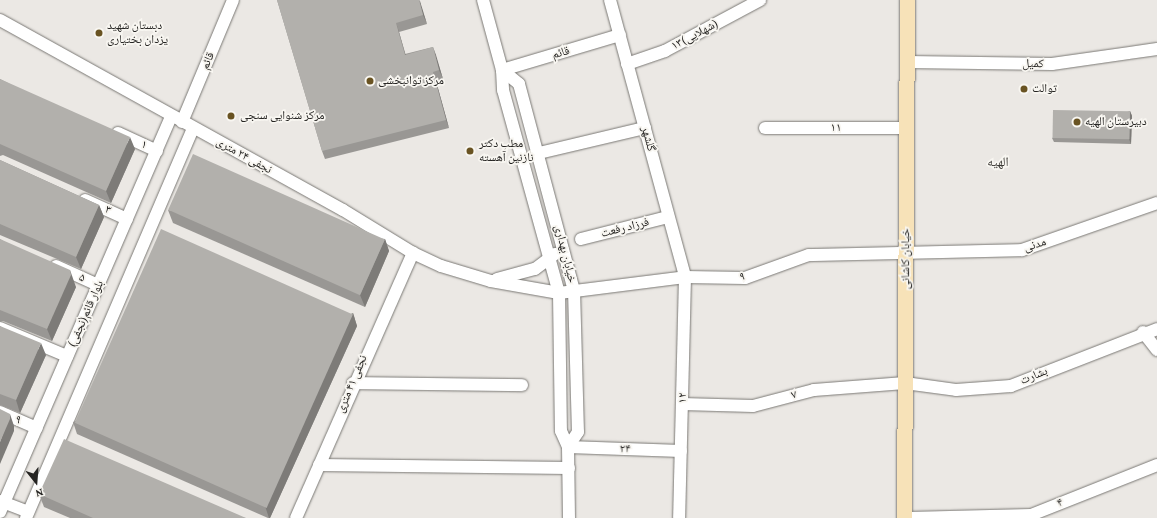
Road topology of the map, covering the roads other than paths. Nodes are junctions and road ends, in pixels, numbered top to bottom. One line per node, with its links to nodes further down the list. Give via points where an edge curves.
1 (233, 0): 12 (street, قائم)
2 (482, 0): 11 (street, خیابان بهداری)
3 (610, 0): 7 (street, گلشهر)
4 (760, 0): 10 (street, ۱۳(شهلایی), via 666,51)
5 (907, 0): 9 (main road, خیابان کاشانی)
6 (0, 20): 12 (street, نجفی ۲۴ متری)
7 (620, 36): 10 (street, گلشهر); 11 (street, قائم)
8 (1157, 49): 9 (street, کمیل, via 1052,64)
9 (907, 62): 17 (main road, خیابان کاشانی)
10 (627, 64): 15 (street, گلشهر)
11 (502, 70): 19 (street, خیابان بهداری, via 519,84); 28 (street, خیابان بهداری, via 503,90)
12 (177, 119): 14 (street, نجفی ۲۴ متری); 18 (street, بلوار قائم(نجفی))
13 (107, 128): 18 (street, ۱)
14 (193, 128): 26 (street, نجفی ۲۴ متری); 52 (street)
15 (645, 128): 19 (street); 22 (street, گلشهر)
16 (765, 128): 17 (street, ۱۱)
17 (907, 128): 27 (main road, خیابان کاشانی)
18 (157, 151): 23 (street, بلوار قائم(نجفی))
19 (539, 153): 25 (street, خیابان بهداری)
20 (71, 194): 23 (street, ۳)
21 (1157, 203): 27 (street, مدنی, via 1022,250)
22 (668, 216): 24 (street, فرزاد رفعت); 30 (street, گلشهر)
23 (128, 219): 32 (street, بلوار قائم(نجفی))
24 (581, 239)
25 (566, 251): 28 (street); 33 (street, خیابان بهداری)
26 (413, 253): 31 (street, نجفی ۲۴ متری, via 441,266); 40 (street, نجفی ۴۱ متری)
27 (906, 254): 30 (street, ۹, via 809,255 745,278); 41 (main road, خیابان کاشانی)
28 (550, 256): 31 (street, via 536,269); 34 (street, خیابان بهداری)
29 (42, 260): 32 (street, ۵)
30 (686, 277): 33 (street, ۹); 43 (street, ۱۲)
31 (492, 281): 34 (street, نجفی ۲۴ متری)
32 (98, 285): 39 (street, بلوار قائم(نجفی))
33 (574, 290): 34 (street, ۹); 46 (street, خیابان بهداری, via 578,432)
34 (559, 293): 46 (street, خیابان بهداری, via 561,431)
35 (0, 328): 39 (street)
36 (1157, 329): 37 (street, بشارت)
37 (1143, 332): 38 (street); 41 (street, بشارت, via 1011,386 956,390)
38 (1157, 350)
39 (67, 356): 45 (street, بلوار قائم(نجفی))
40 (353, 382): 42 (street); 48 (street, نجفی ۴۱ متری)
41 (905, 383): 43 (street, ۷, via 814,390 753,406); 56 (main road, خیابان کاشانی)
42 (522, 385)
43 (682, 404): 47 (street, ۱۲)
44 (0, 412): 45 (street, ۹)
45 (37, 428): 51 (street, بلوار قائم(نجفی))
46 (568, 447): 47 (street, ۲۴); 50 (street, خیابان بهداری)
47 (681, 451): 55 (street, ۱۲)
48 (318, 465): 50 (street); 53 (street, نجفی ۴۱ متری)
49 (1157, 465): 57 (street, ۴, via 1031,515)
50 (569, 468): 54 (street, خیابان بهداری)
51 (1, 505): 52 (street)
52 (27, 515)
53 (296, 518)
54 (569, 518)
55 (679, 518)
56 (904, 518)
57 (909, 518)

